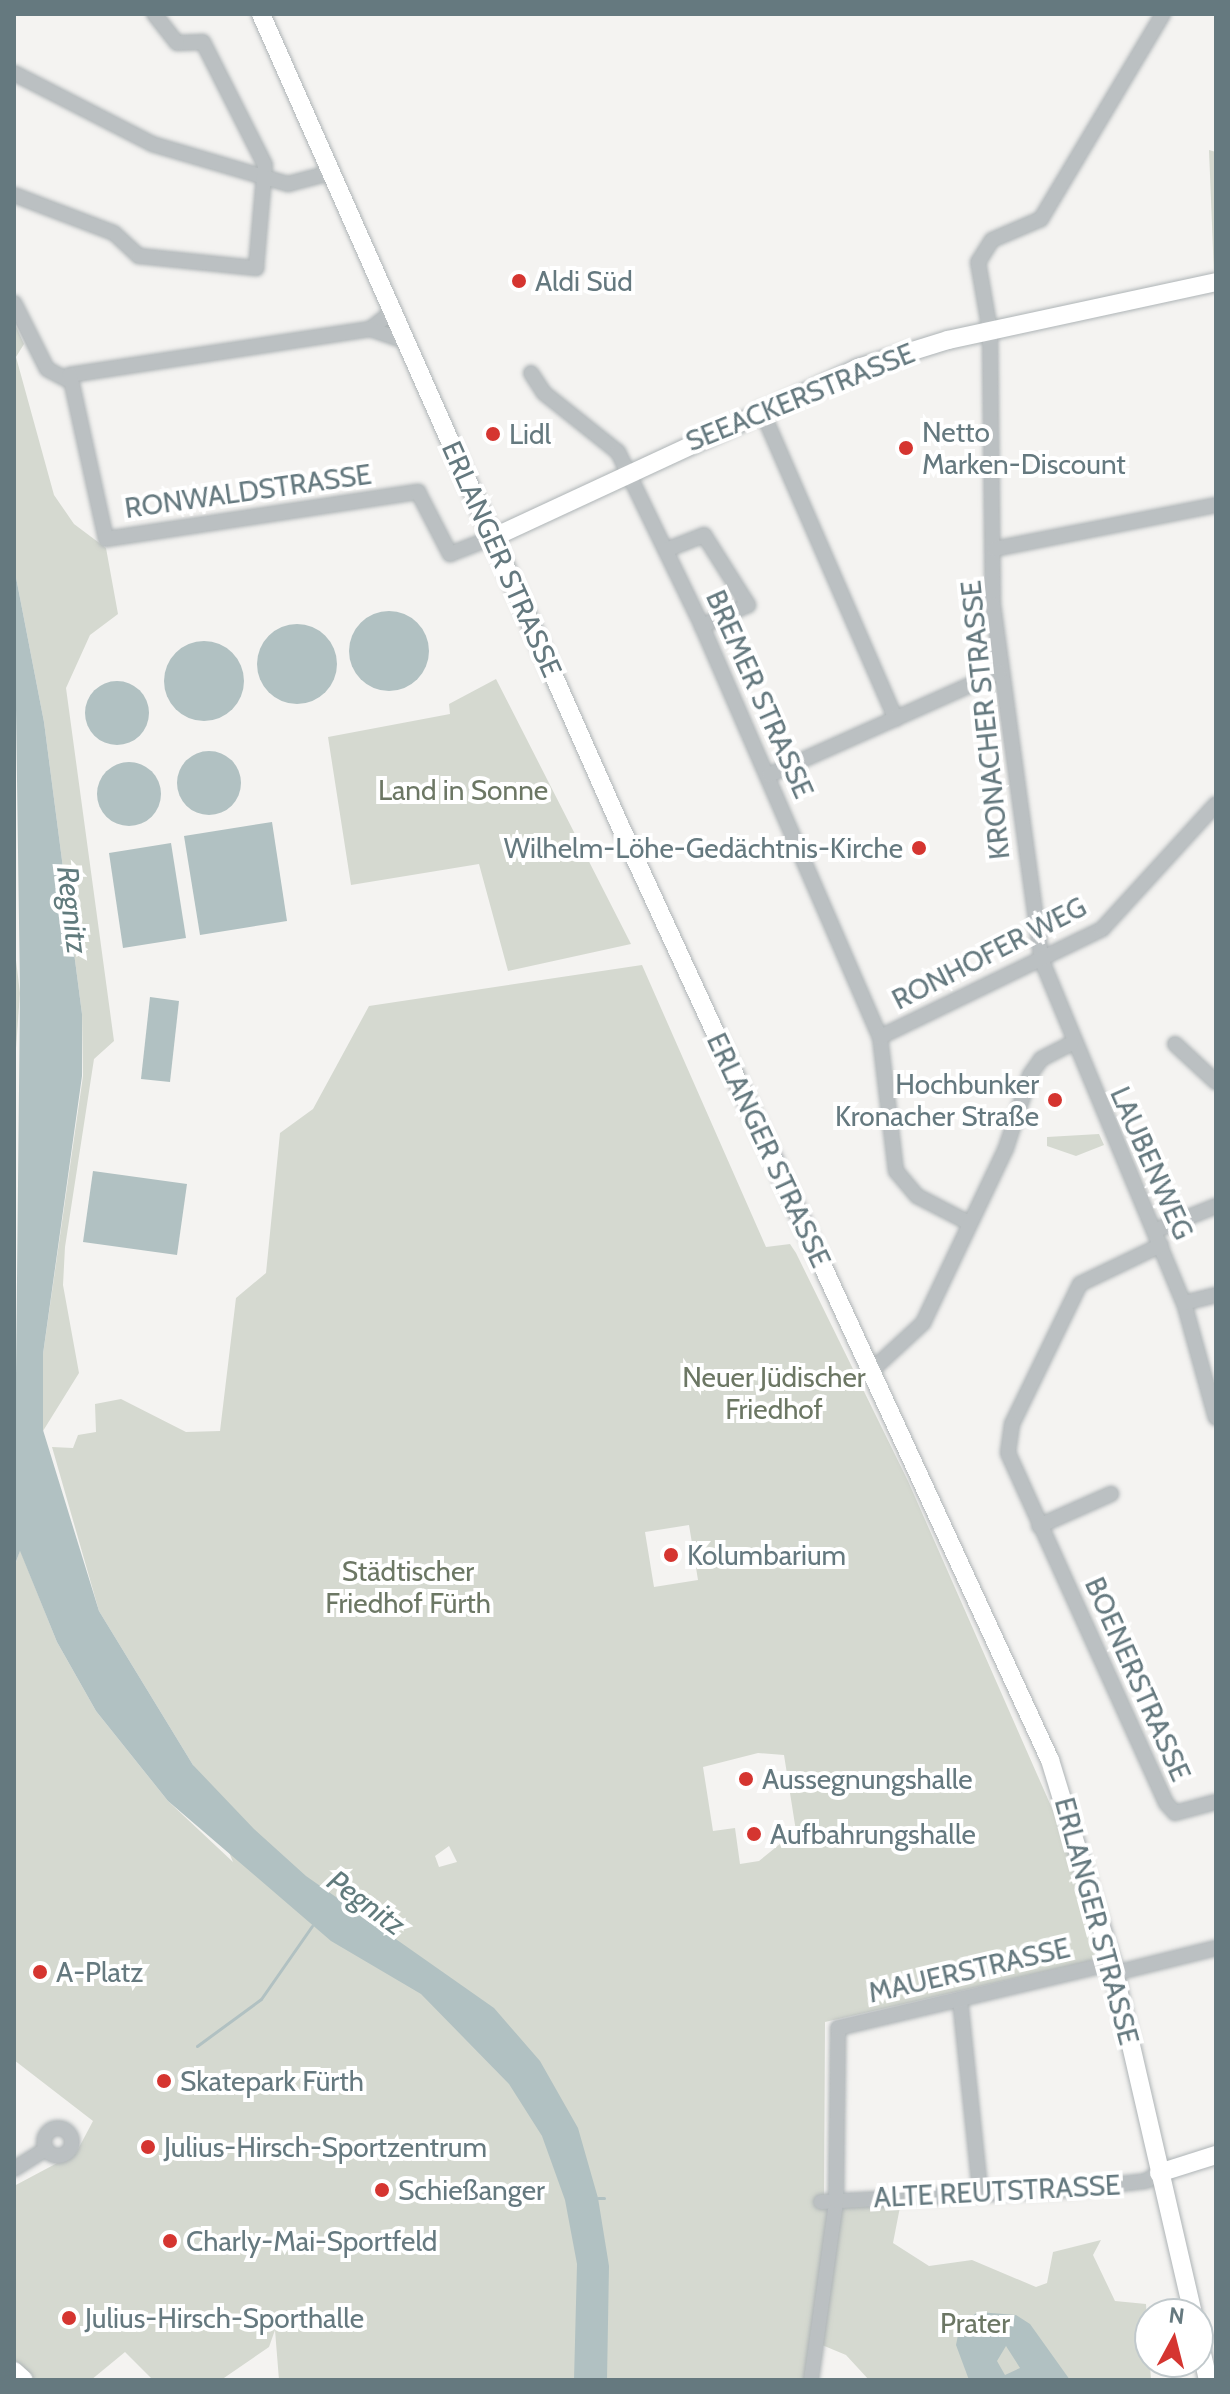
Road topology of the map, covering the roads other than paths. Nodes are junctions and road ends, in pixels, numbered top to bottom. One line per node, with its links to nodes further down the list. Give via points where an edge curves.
1 (154, 14): 6 (street, via 177,43 203,42)
2 (261, 14): 5 (main road, ERLANGER STRASSE)
3 (1163, 14): 12 (street, KRONACHER STRASSE, via 1041,219 983,249 978,262)
4 (14, 73): 6 (street, via 152,144)
5 (330, 173): 6 (street, via 308,183); 10 (main road, ERLANGER STRASSE)
6 (268, 179): 7 (street, via 256,268 139,256 114,233)
7 (14, 195)
8 (1216, 282): 12 (main road, SEEACKERSTRASSE)
9 (14, 303): 15 (street, via 47,369)
10 (392, 312): 11 (street); 13 (main road, ERLANGER STRASSE)
11 (370, 329): 13 (street); 15 (street, via 98,368)
12 (990, 331): 16 (main road, SEEACKERSTRASSE, via 880,360); 20 (street, KRONACHER STRASSE)
13 (404, 341): 19 (main road, ERLANGER STRASSE)
14 (531, 373): 17 (street, BREMER STRASSE, via 544,393 609,443)
15 (66, 379): 19 (street, RONWALDSTRASSE, via 106,539 418,492 450,554)
16 (761, 409): 17 (main road, SEEACKERSTRASSE); 24 (street)
17 (626, 470): 19 (main road, SEEACKERSTRASSE); 21 (street, BREMER STRASSE)
18 (1216, 505): 20 (street)
19 (494, 537): 37 (main road, ERLANGER STRASSE)
20 (994, 549): 23 (street, KRONACHER STRASSE)
21 (666, 550): 22 (street, BREMER STRASSE); 22 (street, via 704,535 748,605)
22 (702, 626): 25 (street, BREMER STRASSE)
23 (999, 672): 24 (street); 27 (street, KRONACHER STRASSE)
24 (896, 719): 25 (street)
25 (769, 775): 28 (street, BREMER STRASSE)
26 (1216, 804): 27 (street, RONHOFER WEG, via 1102,929)
27 (1042, 961): 28 (street, RONHOFER WEG); 29 (street, KRONACHER STRASSE)
28 (880, 1037): 33 (street, BREMER STRASSE, via 896,1171 917,1196)
29 (1071, 1044): 33 (street, via 1041,1059 1030,1075); 34 (street, LAUBENWEG)
30 (1175, 1044): 31 (street)
31 (1216, 1082)
32 (1216, 1206): 34 (street, BOENERSTRASSE)
33 (969, 1223): 37 (street, via 923,1323)
34 (1158, 1238): 36 (street, LAUBENWEG); 40 (street, BOENERSTRASSE, via 1080,1284 1012,1424 1008,1453)
35 (1216, 1295): 36 (street)
36 (1184, 1303): 38 (street, LAUBENWEG)
37 (871, 1371): 43 (main road, ERLANGER STRASSE, via 1050,1760)
38 (1216, 1418)
39 (1111, 1494): 40 (street)
40 (1039, 1526): 41 (street, BOENERSTRASSE, via 1166,1803 1175,1813)
41 (1216, 1802)
42 (1216, 1948): 43 (street, MAUERSTRASSE)
43 (1114, 1968): 44 (street, MAUERSTRASSE); 48 (main road, ERLANGER STRASSE)
44 (960, 1999): 49 (street); 50 (street, MAUERSTRASSE, via 838,2028)
45 (46, 2149): 47 (street)
46 (1216, 2155): 48 (main road, ALTE REUTSTRASSE)
47 (14, 2169)
48 (1159, 2173): 49 (street, ALTE REUTSTRASSE, via 1146,2181 1075,2189); 51 (main road, ERLANGER STRASSE)
49 (980, 2190): 50 (street, ALTE REUTSTRASSE)
50 (828, 2201): 54 (street)
51 (1189, 2298)
52 (14, 2371): 53 (main road)
53 (24, 2380)
54 (811, 2380)

